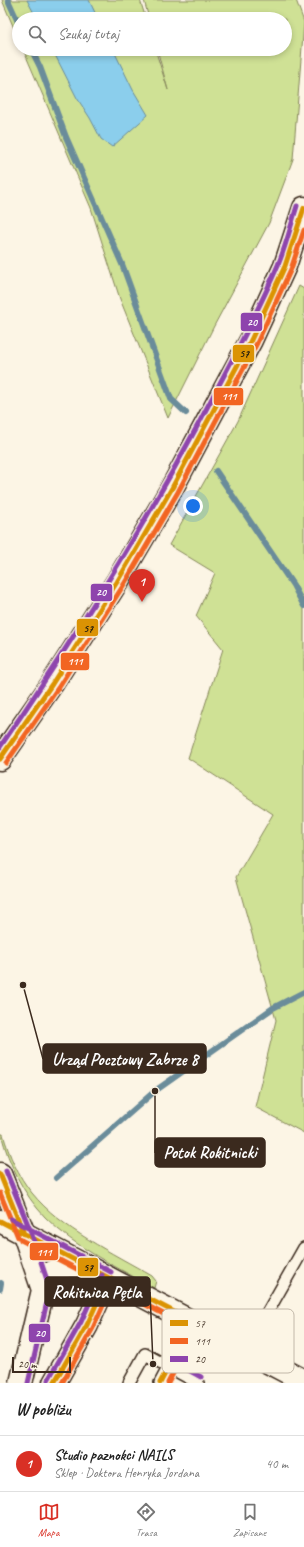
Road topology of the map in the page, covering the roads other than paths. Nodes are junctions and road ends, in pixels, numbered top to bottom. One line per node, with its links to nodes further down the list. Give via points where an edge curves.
1 (304, 208): 2 (street, via 285,266 251,340 172,488 118,582)
2 (0, 759)
3 (0, 1174): 5 (street)
4 (0, 1220): 5 (street)
5 (24, 1234): 7 (street); 9 (street)
6 (304, 1248): 11 (lane)
7 (88, 1267): 8 (street); 9 (street, via 69,1266 52,1272)
8 (108, 1278): 10 (street); 19 (street, via 87,1325)
9 (43, 1290): 18 (street)
10 (168, 1309)
11 (269, 1309)
12 (162, 1364): 20 (lane, via 145,1354)
13 (165, 1373): 21 (lane)
14 (179, 1373): 17 (lane)
15 (289, 1373): 16 (street)
16 (304, 1381)
17 (195, 1382)
18 (21, 1383)
19 (54, 1383)
20 (129, 1383)
21 (160, 1383)
22 (292, 1383): 23 (lane)
23 (300, 1383)

